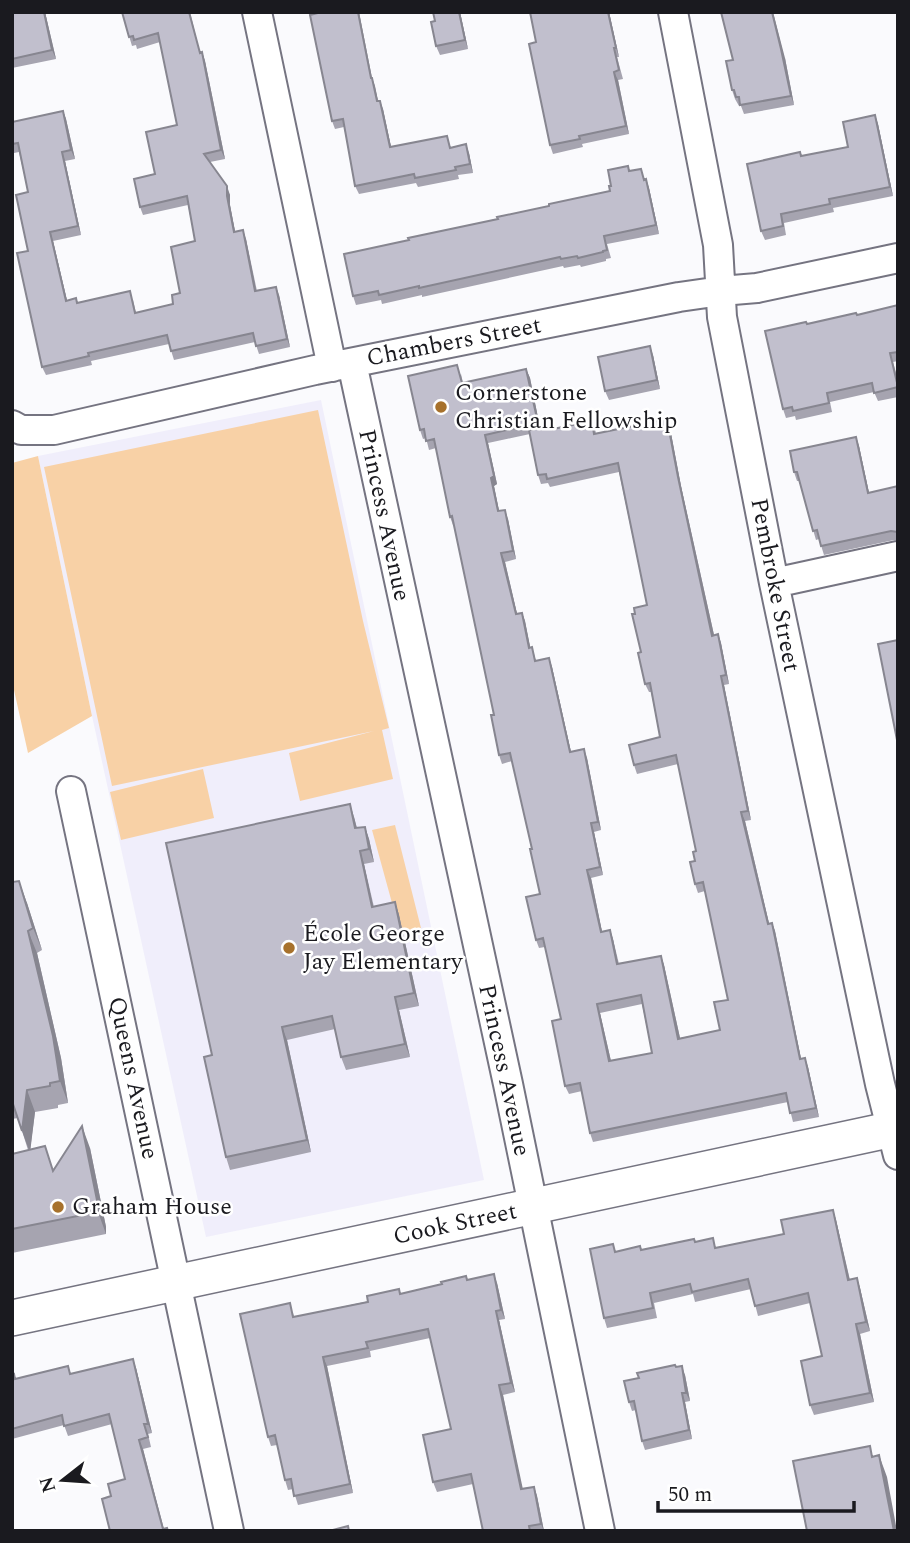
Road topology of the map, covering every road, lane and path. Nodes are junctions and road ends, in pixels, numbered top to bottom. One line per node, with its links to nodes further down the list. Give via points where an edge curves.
1 (257, 12): 5 (street, Princess Avenue)
2 (673, 12): 4 (street, Pembroke Street, via 718,245)
3 (898, 258): 4 (street, Chambers Street, via 757,288)
4 (721, 290): 5 (street, Chambers Street); 8 (street, Pembroke Street, via 722,317)
5 (342, 365): 6 (street, Chambers Street, via 54,430 21,430); 11 (street, Princess Avenue)
6 (12, 425)
7 (898, 556): 8 (street)
8 (774, 583): 10 (street, Pembroke Street, via 877,1070)
9 (71, 790): 12 (street, Queens Avenue)
10 (896, 1138): 11 (main road, Cook Street)
11 (533, 1207): 12 (main road, Cook Street); 15 (street, Princess Avenue)
12 (177, 1283): 13 (main road, Cook Street); 14 (street, Queens Avenue)
13 (12, 1318)
14 (229, 1531)
15 (600, 1531)

